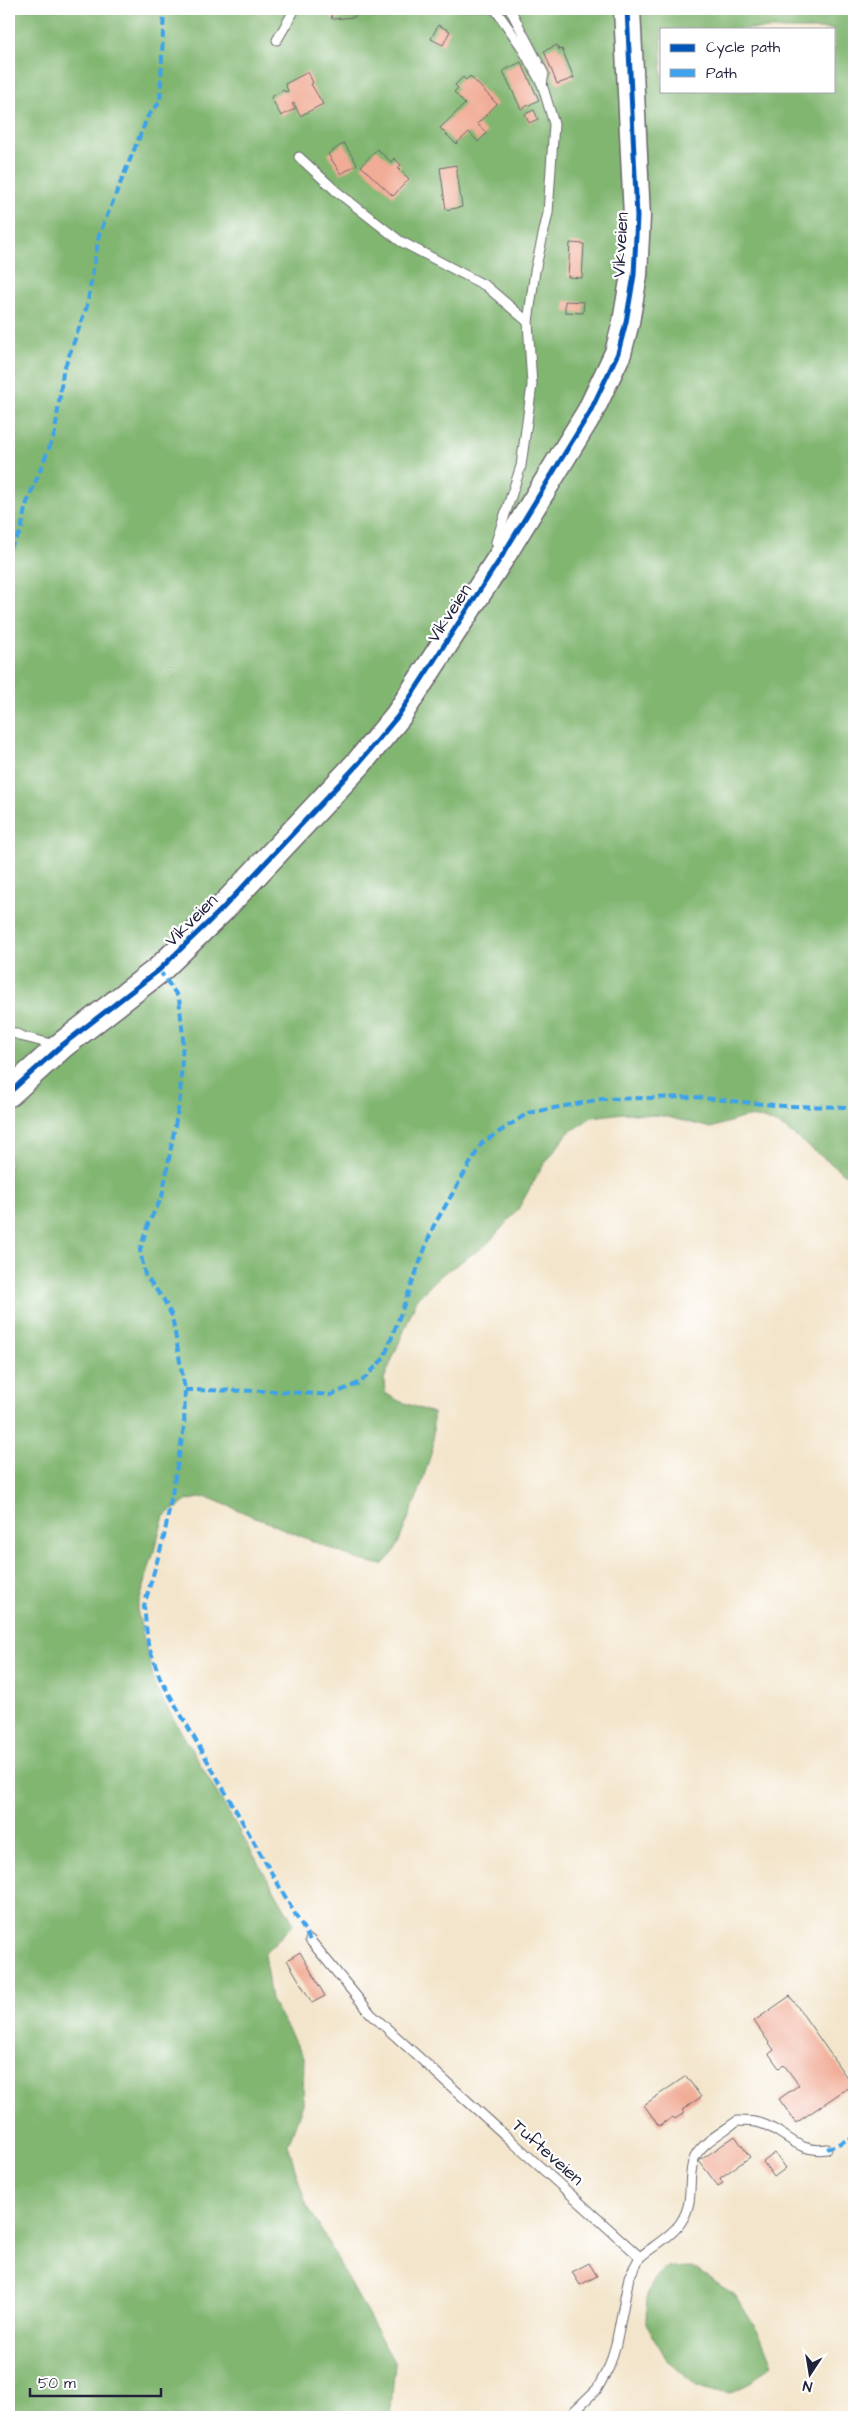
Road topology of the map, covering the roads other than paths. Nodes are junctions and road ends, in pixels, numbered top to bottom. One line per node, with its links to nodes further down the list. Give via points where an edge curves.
1 (295, 9): 5 (lane)
2 (495, 9): 6 (lane)
3 (510, 9): 6 (lane, via 544,74)
4 (627, 9): 9 (street, Vikveien, via 636,217 634,275 626,322 618,353 590,412)
5 (277, 40)
6 (542, 84): 8 (lane, via 554,124 552,170 548,213)
7 (299, 157): 8 (lane, via 400,241 486,286)
8 (528, 322): 9 (lane, via 532,385 521,466 496,542)
9 (502, 556): 11 (street, Vikveien, via 398,716 359,763 222,909 159,970)
10 (9, 1031): 11 (lane, via 24,1038)
11 (61, 1046): 12 (street, Vikveien)
12 (9, 1093)
13 (310, 1940): 15 (lane, Tufteveien, via 371,2014)
14 (828, 2150): 15 (lane, via 802,2147 762,2123 737,2121 699,2150 693,2163 687,2211 680,2224)
15 (640, 2257): 16 (lane, via 629,2278 608,2368 598,2389)
16 (568, 2417)

